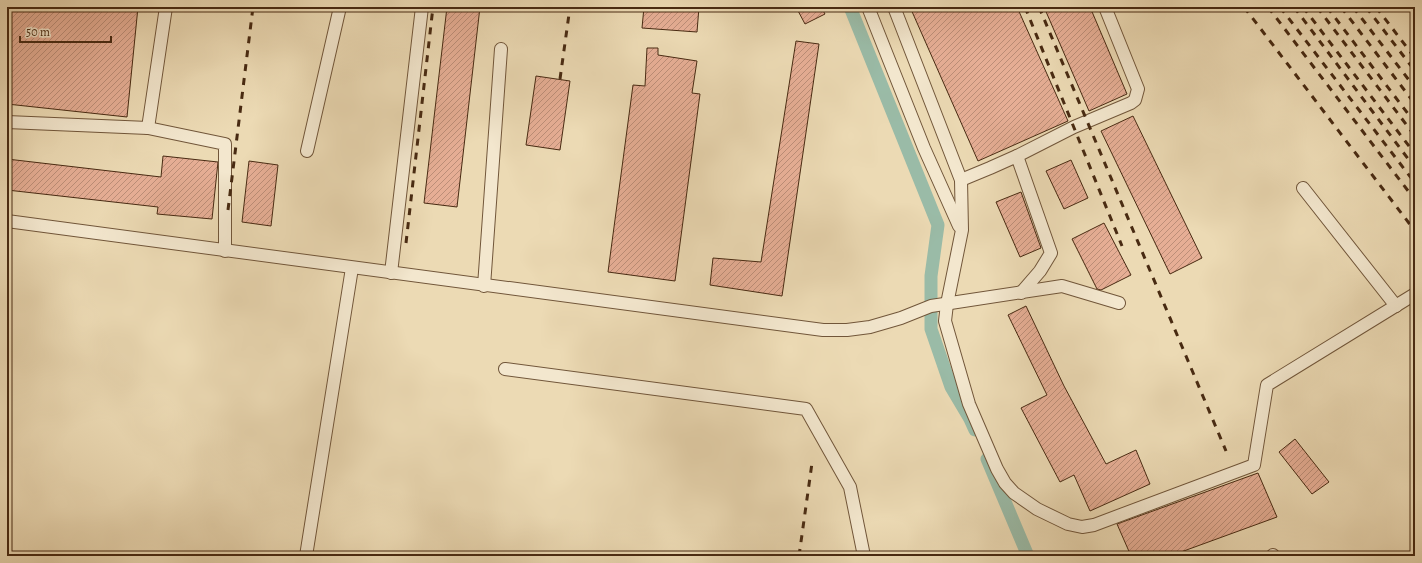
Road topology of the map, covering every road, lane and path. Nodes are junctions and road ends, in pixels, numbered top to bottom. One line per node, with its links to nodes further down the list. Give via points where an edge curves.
1 (166, 7): 9 (street)
2 (340, 7): 10 (street)
3 (422, 7): 18 (street)
4 (868, 7): 15 (street, via 924,148)
5 (894, 7): 12 (street)
6 (1105, 7): 11 (street, via 1138,89 1135,100)
7 (501, 49): 19 (street)
8 (7, 122): 9 (street)
9 (148, 128): 16 (street, via 226,144)
10 (307, 151)
11 (1017, 156): 12 (street); 20 (street, via 1050,253 1040,271)
12 (961, 180): 15 (street)
13 (1303, 188): 24 (street)
14 (7, 221): 16 (street)
15 (962, 230): 23 (street)
16 (225, 251): 17 (street)
17 (352, 268): 18 (street); 26 (street)
18 (391, 273): 19 (street)
19 (484, 286): 23 (street, via 823,330 870,327 931,306)
20 (1021, 292): 22 (street, via 1062,286); 23 (street)
21 (1415, 294): 24 (street)
22 (1119, 303)
23 (946, 304): 24 (street, via 945,321 969,404 1005,483 1014,493 1037,509 1068,524 1082,527 1094,526 1254,465 1267,385)
24 (1396, 306)
25 (505, 369): 27 (street, via 806,409 850,487)
26 (306, 556)
27 (864, 556)

